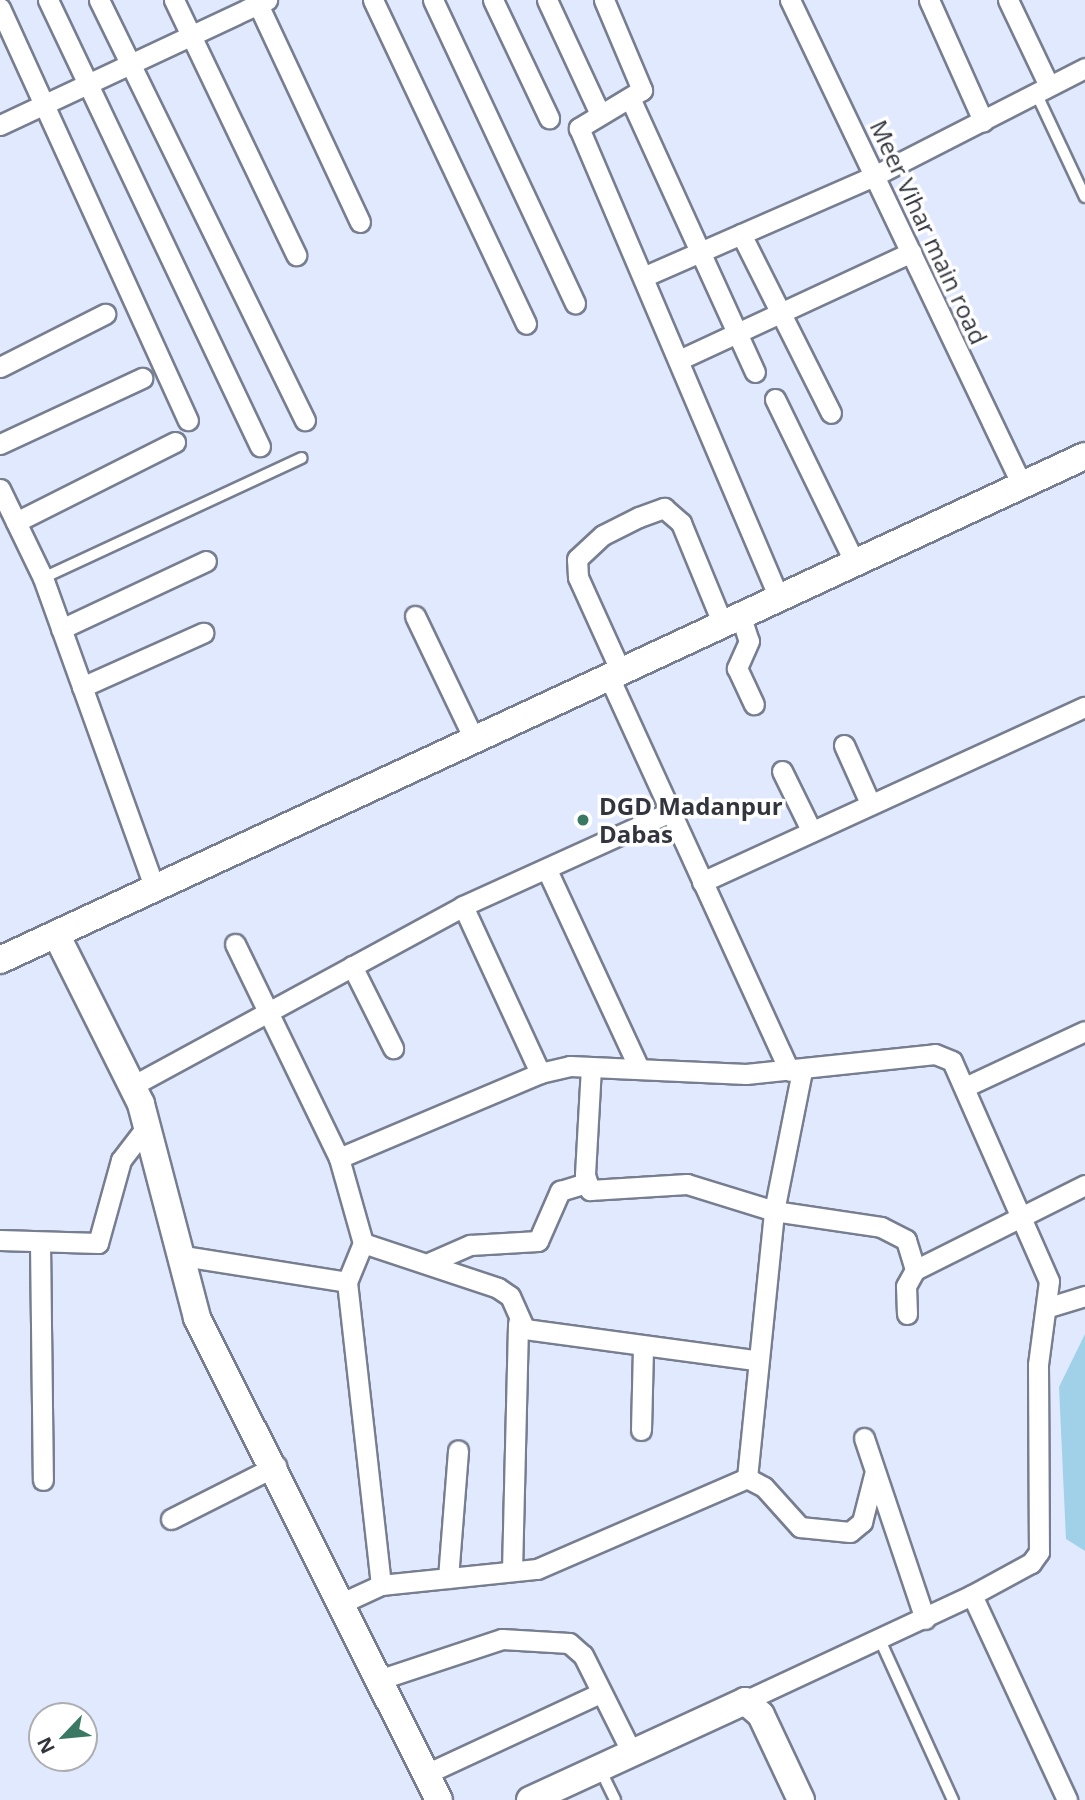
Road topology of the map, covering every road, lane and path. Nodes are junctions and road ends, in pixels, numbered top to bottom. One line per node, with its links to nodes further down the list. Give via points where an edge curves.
1 (48, 0): 17 (street)
2 (99, 0): 15 (street)
3 (174, 0): 14 (street)
4 (373, 0): 36 (street)
5 (433, 0): 33 (street)
6 (493, 0): 22 (street)
7 (547, 0): 21 (street)
8 (604, 0): 19 (street, via 643,82)
9 (790, 0): 25 (street, Meer Vihar main road)
10 (929, 0): 23 (street)
11 (1008, 0): 18 (street)
12 (260, 1): 14 (street); 27 (street)
13 (0, 8): 20 (street)
14 (191, 36): 15 (street); 31 (street)
15 (129, 65): 17 (street); 45 (street)
16 (1085, 68): 18 (street)
17 (87, 85): 20 (street); 48 (street)
18 (1043, 89): 23 (street); 26 (lane)
19 (629, 98): 21 (street); 30 (street)
20 (44, 105): 24 (street); 44 (street)
21 (600, 112): 32 (street, via 579,128)
22 (549, 118)
23 (983, 121): 25 (street)
24 (0, 125)
25 (876, 174): 28 (street); 29 (street, Meer Vihar main road)
26 (1085, 197)
27 (360, 222)
28 (741, 234): 30 (street); 34 (street)
29 (911, 252): 34 (street); 51 (street, Meer Vihar main road)
30 (698, 254): 32 (street); 37 (street)
31 (296, 255)
32 (643, 277): 38 (street)
33 (575, 303)
34 (782, 312): 37 (street); 43 (street)
35 (105, 314): 39 (street)
36 (526, 324)
37 (734, 333): 38 (street); 40 (street)
38 (681, 359): 57 (street)
39 (0, 367)
40 (755, 372)
41 (142, 378): 47 (street)
42 (775, 399): 55 (street)
43 (831, 413)
44 (188, 420)
45 (305, 420)
46 (175, 442): 53 (street)
47 (0, 444)
48 (260, 446)
49 (1085, 456): 51 (street)
50 (301, 458): 56 (lane)
51 (1023, 485): 55 (street)
52 (0, 489): 53 (street)
53 (16, 522): 56 (street)
54 (206, 561): 60 (street)
55 (855, 563): 57 (street)
56 (43, 578): 60 (street)
57 (779, 598): 59 (street)
58 (415, 616): 66 (street)
59 (732, 621): 62 (street); 62 (street, via 681,523 664,508 639,517 603,535 577,559 578,578); 64 (street, via 749,641 737,668)
60 (61, 629): 63 (street)
61 (203, 633): 63 (street)
62 (615, 674): 66 (street); 70 (street)
63 (82, 687): 74 (street)
64 (754, 704)
65 (1085, 707): 69 (street)
66 (474, 739): 74 (street)
67 (844, 745): 69 (street)
68 (782, 771): 71 (street)
69 (870, 803): 71 (street)
70 (668, 813): 72 (street); 73 (street)
71 (811, 830): 73 (street)
72 (547, 870): 75 (street); 84 (street)
73 (702, 882): 85 (street)
74 (155, 889): 76 (street)
75 (463, 906): 79 (street); 86 (street)
76 (56, 934): 78 (street); 87 (street)
77 (235, 944): 80 (street)
78 (0, 960)
79 (352, 966): 80 (street); 82 (street)
80 (267, 1012): 87 (street); 90 (street)
81 (1085, 1031): 88 (street)
82 (393, 1048)
83 (590, 1067): 84 (street); 86 (street); 91 (street)
84 (639, 1068): 85 (street)
85 (795, 1071): 88 (street, via 935,1054 953,1061); 93 (street)
86 (540, 1073): 90 (street)
87 (132, 1086): 89 (street)
88 (965, 1087): 94 (street)
89 (148, 1125): 96 (street, via 121,1160 98,1243); 98 (street)
90 (339, 1158): 97 (street)
91 (586, 1183): 93 (street, via 597,1191 687,1184); 99 (street, via 560,1191 538,1241 470,1245)
92 (1085, 1185): 94 (street)
93 (774, 1211): 100 (street, via 898,1231); 107 (street)
94 (1021, 1214): 100 (street); 103 (street, via 1049,1281)
95 (0, 1240): 96 (street)
96 (40, 1243): 114 (street)
97 (363, 1243): 99 (street); 101 (street)
98 (177, 1255): 101 (street); 111 (street, via 197,1318)
99 (432, 1262): 105 (street, via 504,1292)
100 (915, 1270): 104 (street, via 906,1286)
101 (346, 1282): 118 (street)
102 (1085, 1296): 103 (street)
103 (1049, 1307): 119 (street, via 1038,1365 1039,1552 1031,1563)
104 (907, 1314)
105 (518, 1323): 106 (street); 116 (street)
106 (643, 1349): 107 (street); 108 (street)
107 (755, 1360): 113 (street)
108 (641, 1430)
109 (864, 1438): 112 (street)
110 (458, 1450): 117 (street)
111 (276, 1466): 115 (street); 120 (street)
112 (874, 1475): 113 (street, via 862,1522 838,1533 800,1527 764,1487); 121 (street)
113 (747, 1478): 116 (street, via 537,1569)
114 (43, 1479)
115 (171, 1519)
116 (512, 1571): 117 (street)
117 (448, 1578): 118 (street)
118 (381, 1585): 120 (street)
119 (972, 1595): 121 (street); 134 (street)
120 (344, 1602): 123 (street)
121 (925, 1619): 122 (street)
122 (880, 1640): 125 (street); 133 (lane)
123 (382, 1679): 124 (street, via 509,1638 577,1646); 128 (street)
124 (600, 1693): 126 (street); 128 (street)
125 (745, 1701): 126 (street); 132 (street, via 761,1715)
126 (631, 1751): 127 (street)
127 (599, 1767): 130 (street); 131 (lane)
128 (428, 1773): 129 (street)
129 (439, 1800)
130 (530, 1800)
131 (615, 1800)
132 (801, 1800)
133 (953, 1800)
134 (1067, 1800)

